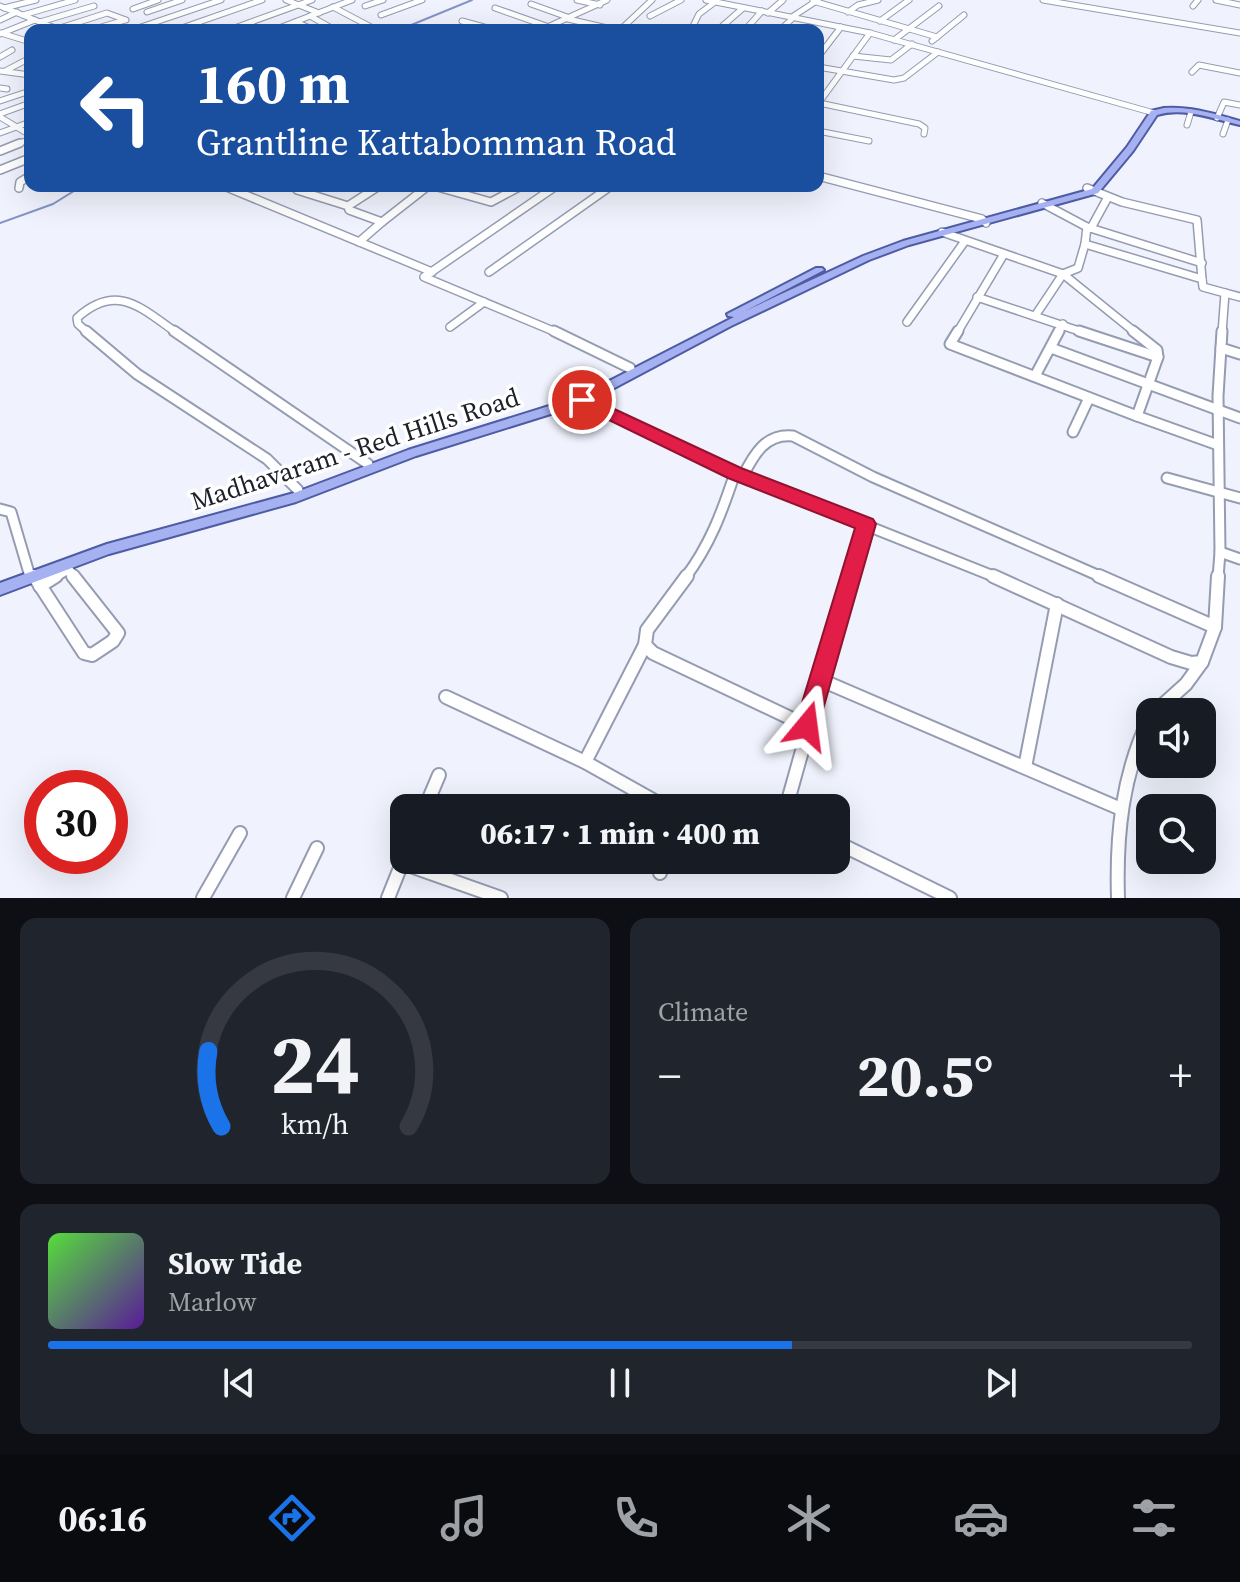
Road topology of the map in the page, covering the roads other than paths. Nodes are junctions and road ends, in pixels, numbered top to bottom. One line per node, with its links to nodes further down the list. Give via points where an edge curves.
1 (36, 0): 31 (street)
2 (75, 0): 41 (street)
3 (158, 0): 35 (street)
4 (181, 0): 37 (street)
5 (221, 0): 36 (street)
6 (262, 0): 50 (street)
7 (286, 0): 25 (street)
8 (312, 0): 25 (street)
9 (352, 0): 32 (street)
10 (383, 0): 29 (street)
11 (422, 0): 42 (street)
12 (577, 0): 26 (street)
13 (607, 0): 26 (street)
14 (652, 0): 73 (street)
15 (681, 0): 45 (street)
16 (706, 0): 23 (street)
17 (783, 0): 38 (street)
18 (878, 0): 39 (street)
19 (909, 0): 53 (street)
20 (1043, 0): 85 (street)
21 (1216, 0): 27 (street)
22 (816, 1): 39 (street); 47 (street)
23 (715, 2): 34 (street); 74 (street, via 699,14)
24 (531, 4): 46 (street)
25 (298, 5): 40 (street); 64 (street)
26 (600, 5): 46 (street)
27 (1240, 5)
28 (94, 6): 51 (street)
29 (365, 6)
30 (939, 6): 82 (street)
31 (2, 7): 41 (street)
32 (333, 7): 40 (street); 68 (street)
33 (495, 8): 70 (street)
34 (743, 8): 38 (street); 75 (street)
35 (133, 9)
36 (188, 11): 50 (street); 61 (street)
37 (147, 12)
38 (765, 12): 47 (street); 76 (street)
39 (848, 12): 53 (street)
40 (319, 13): 44 (street)
41 (20, 14): 48 (street); 51 (street)
42 (381, 15)
43 (964, 15): 86 (street)
44 (310, 16): 54 (street); 67 (street)
45 (650, 16)
46 (569, 18): 71 (street); 72 (street)
47 (792, 18): 55 (street); 77 (street)
48 (0, 20)
49 (126, 20): 58 (street, via 110,13); 59 (street); 60 (street)
50 (205, 20): 62 (street); 63 (street)
51 (37, 21): 56 (street); 57 (street)
52 (462, 21): 69 (street)
53 (880, 21): 82 (street)
54 (296, 22): 65 (street); 66 (street)
55 (816, 23): 78 (street)
56 (28, 24)
57 (45, 24)
58 (70, 24)
59 (112, 24)
60 (137, 24)
61 (149, 24)
62 (193, 24)
63 (213, 24)
64 (246, 24)
65 (290, 24)
66 (300, 24)
67 (324, 24)
68 (365, 24)
69 (475, 24)
70 (540, 24)
71 (556, 24)
72 (588, 24)
73 (625, 24)
74 (696, 24)
75 (725, 24)
76 (752, 24)
77 (786, 24)
78 (822, 24)
79 (824, 24): 81 (street)
80 (24, 25): 83 (street)
81 (841, 27): 84 (street); 91 (street)
82 (907, 29): 86 (street); 88 (street)
83 (0, 33): 87 (street)
84 (870, 33): 88 (street); 94 (street)
85 (1240, 33)
86 (937, 37): 90 (street)
87 (24, 40)
88 (894, 40): 89 (street)
89 (912, 44): 90 (street); 94 (street, via 891,60)
90 (924, 48): 93 (street)
91 (824, 49)
92 (12, 50): 95 (street)
93 (938, 52): 100 (street, via 899,79); 112 (street)
94 (853, 56): 100 (street)
95 (0, 57)
96 (24, 61): 99 (street)
97 (824, 68): 100 (street)
98 (1221, 69): 101 (street, via 1199,65); 102 (street); 104 (street)
99 (3, 71): 103 (street)
100 (842, 71): 106 (street)
101 (1192, 72)
102 (1240, 73)
103 (24, 74)
104 (1216, 80)
105 (24, 93): 107 (street)
106 (824, 96)
107 (0, 101)
108 (824, 104): 124 (street, via 916,123 925,128)
109 (24, 105): 114 (street)
110 (1240, 105): 115 (street, via 1224,102)
111 (1176, 108): 112 (main road); 113 (main road); 115 (main road)
112 (1151, 112): 134 (main road)
113 (1191, 112): 115 (main road); 119 (street)
114 (0, 115): 120 (street)
115 (1218, 116): 116 (main road); 117 (main road)
116 (1228, 120): 117 (main road); 125 (street)
117 (1240, 122)
118 (24, 124): 120 (street)
119 (1187, 125)
120 (17, 127): 121 (street); 123 (street)
121 (24, 132)
122 (824, 132): 127 (street)
123 (0, 133)
124 (924, 134)
125 (1223, 134)
126 (24, 140): 128 (street)
127 (869, 141)
128 (0, 151)
129 (24, 160): 130 (street)
130 (0, 170)
131 (824, 178): 146 (street)
132 (24, 180): 133 (street)
133 (19, 188)
134 (1091, 190): 143 (street); 144 (main road, Madhavaram - Red Hills Road)
135 (238, 192): 151 (street)
136 (303, 192): 145 (street)
137 (370, 192): 145 (street)
138 (423, 192): 147 (street)
139 (453, 192): 140 (street, via 491,202)
140 (510, 192)
141 (547, 192): 155 (street)
142 (602, 192): 156 (street)
143 (1108, 197): 148 (street); 154 (street, via 1196,219)
144 (1044, 205): 146 (main road, Madhavaram - Red Hills Road); 148 (street)
145 (348, 206): 147 (street)
146 (984, 221): 149 (main road, Madhavaram - Red Hills Road); 171 (main road, Madhavaram - Red Hills Road, via 904,238 814,272)
147 (382, 222): 151 (street)
148 (1089, 228): 152 (street); 154 (street)
149 (942, 232): 150 (street); 175 (main road, Madhavaram - Red Hills Road, via 819,279)
150 (965, 241): 153 (street); 164 (street)
151 (359, 242): 155 (street)
152 (1085, 244): 157 (street, via 1078,268); 158 (street)
153 (1004, 254): 157 (street); 160 (street)
154 (1202, 263): 158 (street)
155 (432, 272): 162 (street, via 424,277)
156 (489, 272)
157 (1063, 274): 163 (street); 170 (street, via 1157,350)
158 (1202, 279): 159 (street, via 1203,287)
159 (1225, 293): 161 (street); 168 (street)
160 (977, 297): 163 (street); 172 (street, via 950,344)
161 (1240, 297)
162 (484, 302): 166 (street); 171 (street)
163 (1035, 316): 165 (street)
164 (907, 322)
165 (1063, 324): 167 (street); 170 (street)
166 (450, 327)
167 (1051, 348): 172 (street); 173 (street)
168 (1221, 348): 169 (street); 176 (street)
169 (1240, 354)
170 (1158, 357): 173 (street)
171 (630, 368): 181 (main road, Madhavaram - Red Hills Road, via 547,405)
172 (1035, 376): 174 (street)
173 (1148, 382): 176 (street); 177 (street)
174 (1089, 398): 177 (street); 179 (street)
175 (582, 400): 182 (street); 191 (main road, Madhavaram - Red Hills Road, via 412,453 296,497 159,533)
176 (1219, 411): 178 (street); 180 (street)
177 (1137, 416): 180 (street)
178 (1240, 418)
179 (1073, 432)
180 (1218, 445): 185 (street)
181 (368, 464): 184 (main road, Madhavaram - Red Hills Road); 184 (street, via 132,302 102,302 77,318 127,367 267,459)
182 (739, 474): 188 (street); 195 (street, via 769,439 783,433 793,436 873,477); 196 (street, via 703,554 647,630)
183 (1167, 478): 185 (street)
184 (298, 490): 192 (main road, Madhavaram - Red Hills Road, via 90,548)
185 (1220, 491): 186 (street); 189 (street)
186 (1240, 498)
187 (0, 509): 192 (street, via 11,512)
188 (866, 524): 194 (street); 198 (street)
189 (1220, 552): 190 (street); 195 (street)
190 (1240, 559)
191 (60, 570): 192 (main road, Madhavaram - Red Hills Road); 192 (street, via 118,633 92,655 84,653)
192 (34, 578): 193 (main road, Madhavaram - Red Hills Road)
193 (0, 587)
194 (1057, 604): 197 (street, via 1171,657); 204 (street)
195 (1215, 627): 197 (street)
196 (645, 645): 201 (street); 203 (street)
197 (1202, 662): 200 (street)
198 (821, 680): 201 (street); 204 (street)
199 (446, 697): 203 (street)
200 (1170, 698)
201 (807, 726): 208 (street)
202 (1136, 746): 209 (street)
203 (585, 762): 207 (street)
204 (1025, 767): 209 (street)
205 (439, 775): 206 (street)
206 (431, 794)
207 (642, 794)
208 (790, 794)
209 (1121, 809): 220 (street)
210 (240, 833): 215 (street)
211 (317, 848): 216 (street)
212 (850, 849): 219 (street)
213 (397, 874): 217 (street)
214 (439, 874): 218 (street)
215 (203, 898)
216 (293, 898)
217 (388, 898)
218 (501, 898)
219 (950, 898)
220 (1118, 898)

